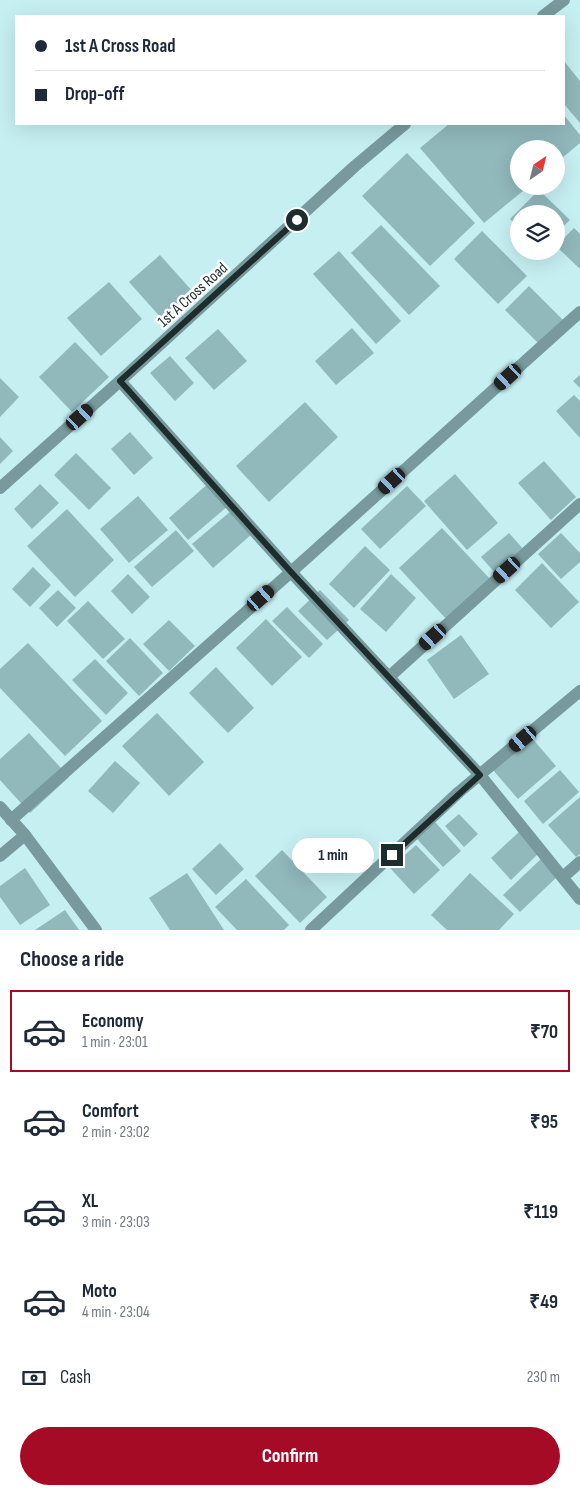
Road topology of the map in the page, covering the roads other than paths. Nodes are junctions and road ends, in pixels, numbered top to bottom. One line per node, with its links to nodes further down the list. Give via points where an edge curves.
1 (564, 0): 2 (street)
2 (544, 15)
3 (404, 125): 5 (street, 1st A Cross Road)
4 (580, 312): 8 (street)
5 (120, 381): 6 (street, 1st A Cross Road); 8 (street)
6 (0, 488)
7 (580, 504): 9 (street)
8 (291, 572): 9 (street); 13 (street)
9 (389, 677): 11 (street)
10 (580, 691): 11 (street)
11 (480, 775): 17 (street); 20 (street)
12 (0, 807): 13 (street)
13 (11, 820): 14 (street)
14 (25, 836): 15 (street); 19 (street)
15 (0, 856)
16 (580, 862): 17 (street)
17 (563, 877): 18 (street)
18 (580, 899)
19 (96, 930)
20 (311, 930)

